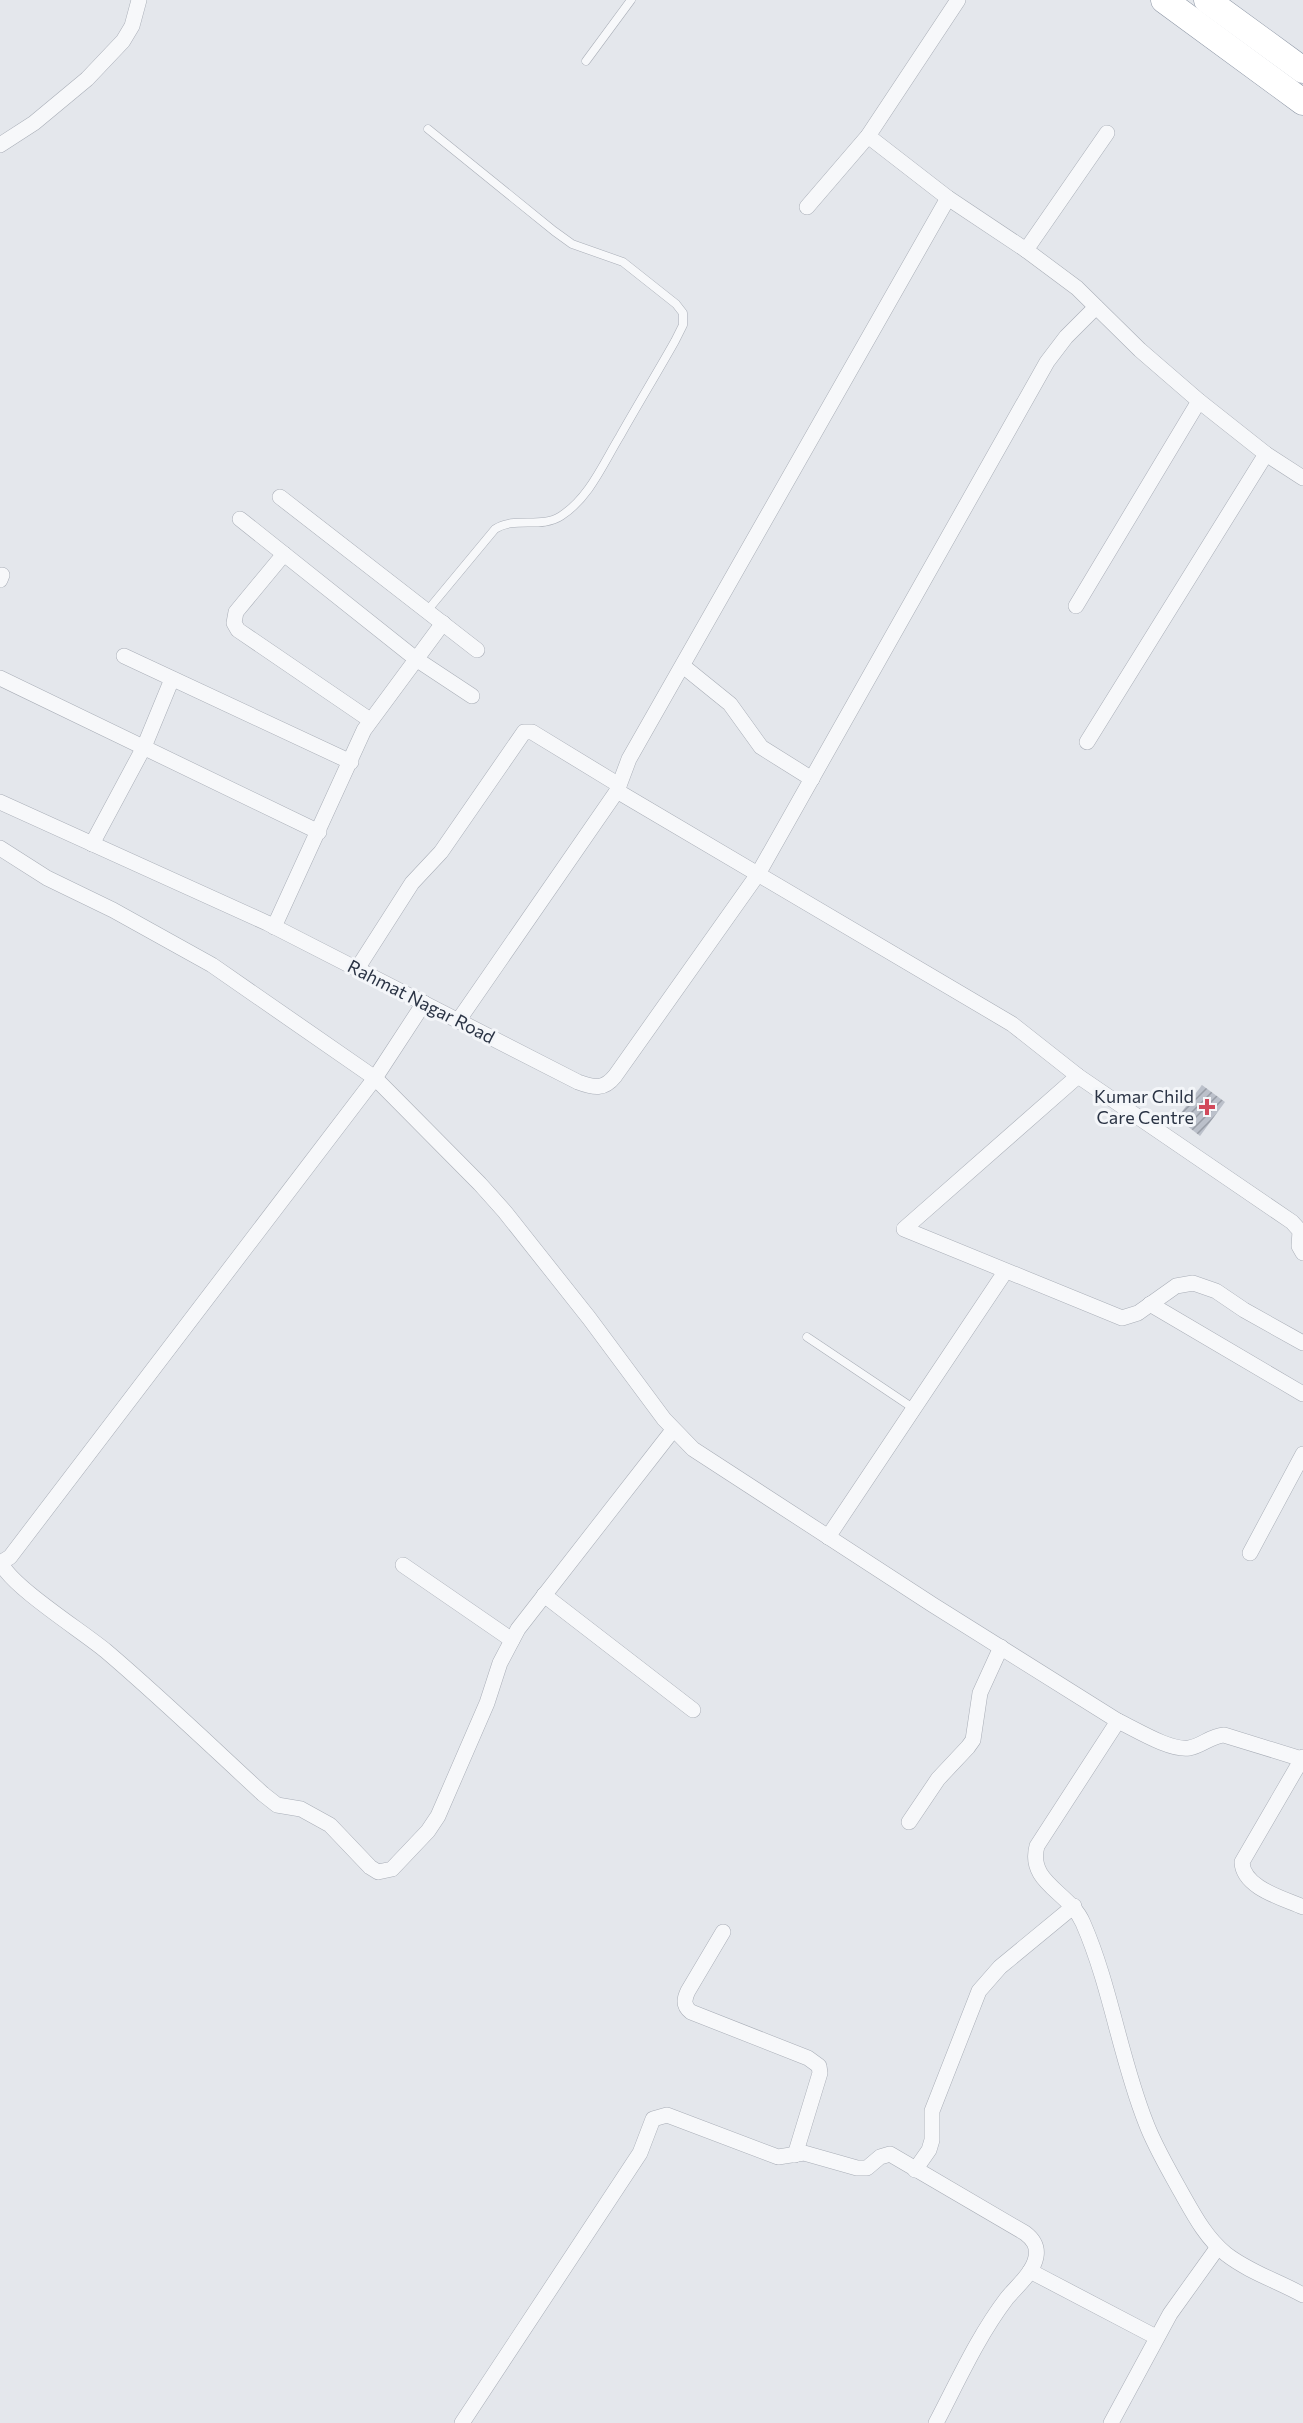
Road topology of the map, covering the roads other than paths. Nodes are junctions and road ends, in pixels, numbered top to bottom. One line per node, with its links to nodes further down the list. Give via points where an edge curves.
1 (139, 0): 12 (street, via 123,41 87,79)
2 (631, 0): 6 (lane)
3 (958, 0): 11 (street)
4 (1164, 0): 8 (highway)
5 (1207, 0): 7 (highway)
6 (586, 61)
7 (1303, 70)
8 (1303, 102)
9 (428, 129): 24 (lane, via 572,244 623,262 676,304 683,313 683,325 586,494 559,518 514,522 495,529)
10 (1107, 133): 15 (street)
11 (868, 136): 13 (street); 14 (street)
12 (0, 145)
13 (948, 198): 15 (street); 29 (street)
14 (807, 207)
15 (1026, 250): 16 (street)
16 (1096, 307): 17 (street); 37 (street, via 1047,362)
17 (1199, 401): 18 (street); 23 (street)
18 (1266, 454): 19 (street); 34 (street)
19 (1303, 478)
20 (280, 497): 24 (street)
21 (240, 519): 22 (street)
22 (284, 554): 28 (street); 33 (street, via 236,612 234,623 238,630)
23 (1076, 606)
24 (427, 611): 25 (street)
25 (443, 623): 26 (street); 28 (street)
26 (477, 650)
27 (124, 656): 31 (street)
28 (416, 659): 32 (street); 33 (street)
29 (682, 666): 37 (street, via 730,704 761,747); 38 (street, via 629,759)
30 (0, 678): 35 (street)
31 (172, 678): 35 (street); 36 (street)
32 (472, 696)
33 (370, 720): 36 (street)
34 (1087, 742)
35 (144, 747): 40 (street); 41 (street)
36 (351, 762): 40 (street)
37 (812, 779): 43 (street)
38 (618, 788): 43 (street); 45 (street, via 532,732 524,732 441,852 412,883); 47 (street)
39 (0, 802): 41 (street, Rahmat Nagar Road)
40 (319, 832): 44 (street)
41 (92, 844): 44 (street, Rahmat Nagar Road)
42 (0, 848): 49 (street, via 47,878 212,965)
43 (758, 874): 47 (street, Rahmat Nagar Road, via 615,1076 601,1088 578,1082); 48 (street, via 1012,1024)
44 (274, 927): 45 (street, Rahmat Nagar Road)
45 (357, 969): 46 (street, Rahmat Nagar Road)
46 (424, 1004): 47 (street, Rahmat Nagar Road); 49 (street)
47 (458, 1021)
48 (1078, 1076): 50 (street); 52 (street, via 904,1229)
49 (375, 1078): 58 (street, via 505,1212); 62 (street, via 10,1557)
50 (1302, 1229): 51 (street, via 1298,1241)
51 (1303, 1252)
52 (1005, 1272): 53 (street, via 1114,1317 1131,1316); 57 (street)
53 (1149, 1304): 55 (street, via 1176,1286 1200,1284); 56 (street)
54 (807, 1337): 57 (lane)
55 (1303, 1343)
56 (1303, 1394)
57 (914, 1408): 60 (street)
58 (673, 1430): 60 (street, via 693,1449); 64 (street)
59 (1303, 1454): 61 (street)
60 (828, 1537): 66 (street)
61 (1250, 1553)
62 (1, 1563): 65 (street, via 18,1583 106,1651 263,1794 277,1805 301,1809 330,1825 378,1872 392,1869 438,1816)
63 (403, 1565): 65 (street)
64 (544, 1595): 65 (street); 67 (street)
65 (512, 1640)
66 (1000, 1647): 68 (street); 70 (street, via 980,1693 972,1740 938,1779)
67 (693, 1710)
68 (1118, 1720): 69 (street, via 1177,1746 1188,1748 1214,1735 1224,1735); 71 (street, via 1037,1846 1035,1866 1040,1875)
69 (1302, 1758): 72 (street, via 1242,1862 1242,1871 1253,1883)
70 (909, 1822)
71 (1074, 1906): 75 (street, via 1000,1967 979,1991 932,2111 929,2150); 76 (street, via 1095,1954 1146,2123 1199,2223)
72 (1303, 1907)
73 (723, 1932): 74 (street, via 688,1991 685,2005 691,2012 808,2058 819,2066)
74 (795, 2155): 75 (street, via 804,2153 867,2168 890,2154); 80 (street, via 778,2157 672,2116 653,2119 639,2153)
75 (915, 2170): 77 (street, via 1033,2239 1036,2258)
76 (1218, 2247): 78 (street, via 1239,2262); 79 (street)
77 (1030, 2271): 79 (street); 81 (street, via 997,2313)
78 (1301, 2290)
79 (1156, 2337): 82 (street)
80 (462, 2423)
81 (936, 2423)
82 (1111, 2423)

